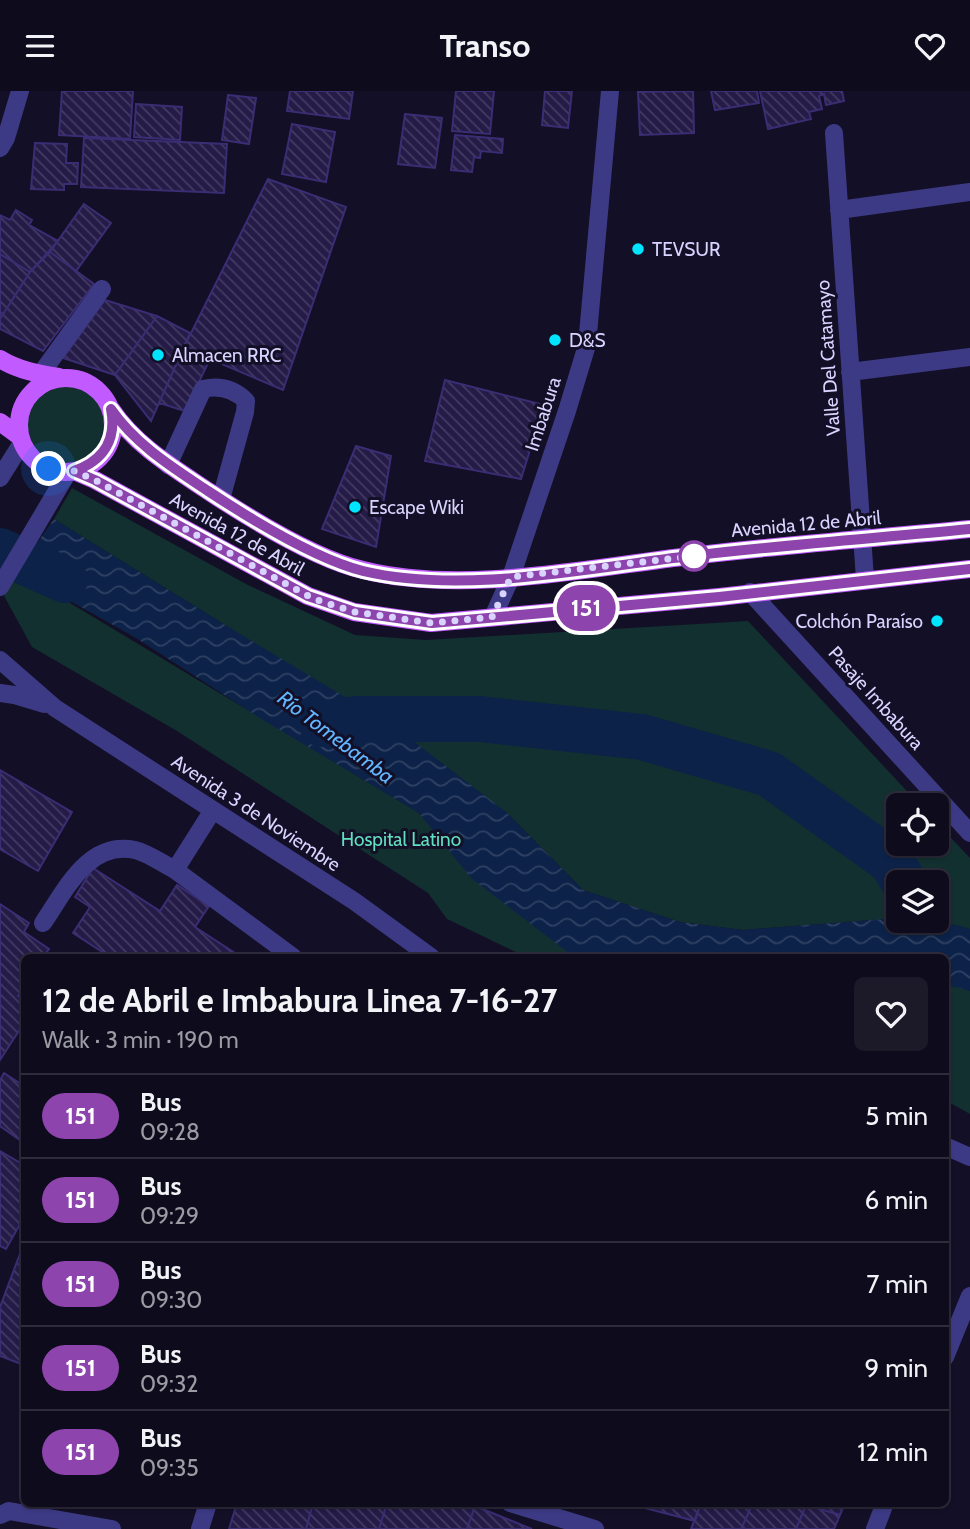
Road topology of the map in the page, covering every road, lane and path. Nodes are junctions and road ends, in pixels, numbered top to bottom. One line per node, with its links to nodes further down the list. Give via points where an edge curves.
1 (20, 91): 4 (street)
2 (610, 91): 23 (street, Imbabura, via 587,345)
3 (834, 133): 6 (street, Valle Del Catamayo)
4 (0, 148)
5 (970, 192): 6 (street)
6 (839, 210): 10 (street, Valle Del Catamayo)
7 (102, 289): 11 (street)
8 (970, 357): 10 (street)
9 (0, 359): 11 (main road, Avenida 12 de Abril)
10 (850, 372): 21 (street, Valle Del Catamayo)
11 (40, 375): 12 (main road, Avenida 12 de Abril)
12 (66, 377): 13 (main road, Avenida 12 de Abril, via 93,386); 15 (main road, via 42,383 32,391 20,412)
13 (111, 409): 16 (main road, Avenida 12 de Abril, via 130,434); 17 (main road, via 112,436 107,449 87,467)
14 (0, 422): 15 (main road, Avenida 12 de Abril)
15 (19, 444): 17 (main road, Avenida 12 de Abril, via 40,465); 18 (street)
16 (168, 464): 19 (main road, Avenida 12 de Abril); 19 (street, via 203,389 215,386 237,392 246,401 245,412)
17 (68, 475): 25 (street); 27 (main road, Avenida 12 de Abril, via 95,480 314,599 355,612 432,623)
18 (0, 478)
19 (221, 499): 23 (main road, Avenida 12 de Abril, via 306,548 362,570 439,582)
20 (970, 529): 21 (main road, Avenida 12 de Abril)
21 (863, 540): 23 (main road, Avenida 12 de Abril); 24 (street, Valle Del Catamayo)
22 (970, 569): 24 (main road, Avenida 12 de Abril)
23 (511, 577): 27 (street, Imbabura)
24 (865, 579): 26 (main road, Avenida 12 de Abril)
25 (0, 587)
26 (750, 592): 27 (main road, Avenida 12 de Abril); 32 (street, Pasaje Imbabura)
27 (492, 617)
28 (0, 660): 30 (street, Avenida 3 de Noviembre)
29 (0, 693): 30 (street, Avenida 3 de Noviembre)
30 (55, 708): 31 (street, Avenida 3 de Noviembre)
31 (213, 810): 33 (street); 35 (street, Avenida 3 de Noviembre, via 354,901)
32 (970, 833)
33 (174, 870): 34 (street, via 137,850 105,851 83,865); 36 (street)
34 (43, 923)
35 (409, 950)
36 (289, 954)
37 (949, 1148): 38 (street)
38 (970, 1157)
39 (970, 1296): 40 (street)
40 (949, 1347)
41 (207, 1507): 46 (street)
42 (523, 1507): 47 (street)
43 (883, 1507): 48 (street)
44 (0, 1515): 45 (street, via 9,1511)
45 (112, 1529)
46 (200, 1529)
47 (595, 1529)
48 (875, 1529)

